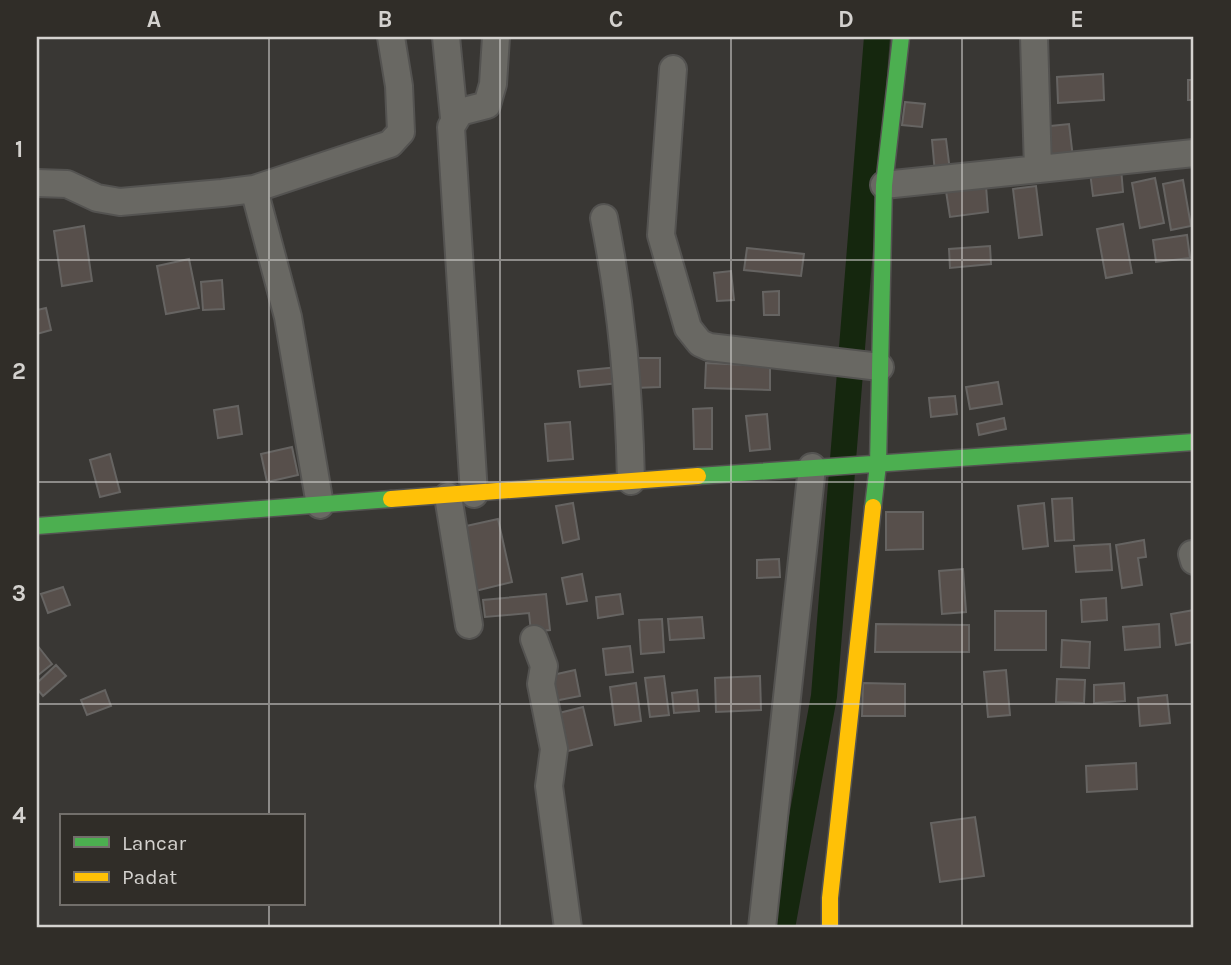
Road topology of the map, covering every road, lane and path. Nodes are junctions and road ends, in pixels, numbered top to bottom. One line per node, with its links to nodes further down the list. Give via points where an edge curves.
1 (391, 37): 12 (street, via 401,132 390,144)
2 (446, 37): 7 (street)
3 (496, 37): 7 (street, via 487,105)
4 (901, 37): 11 (street)
5 (1034, 37): 9 (street)
6 (673, 69): 14 (street, via 661,234 688,328 709,347)
7 (454, 118): 19 (street)
8 (1194, 153): 9 (street)
9 (1038, 169): 11 (street)
10 (37, 183): 12 (street, via 67,184 97,198 120,202)
11 (884, 185): 14 (street)
12 (254, 189): 20 (street, via 289,317)
13 (604, 218): 18 (street, via 626,346)
14 (873, 366): 16 (street)
15 (1194, 442): 16 (street)
16 (870, 465): 17 (street); 26 (street)
17 (817, 466): 18 (street); 25 (street)
18 (631, 481): 19 (street)
19 (461, 495): 20 (street); 22 (street)
20 (320, 505): 21 (street)
21 (37, 526)
22 (469, 625)
23 (534, 639): 24 (street, via 544,666 541,684 554,749 549,786)
24 (568, 928)
25 (762, 928)
26 (830, 928)

